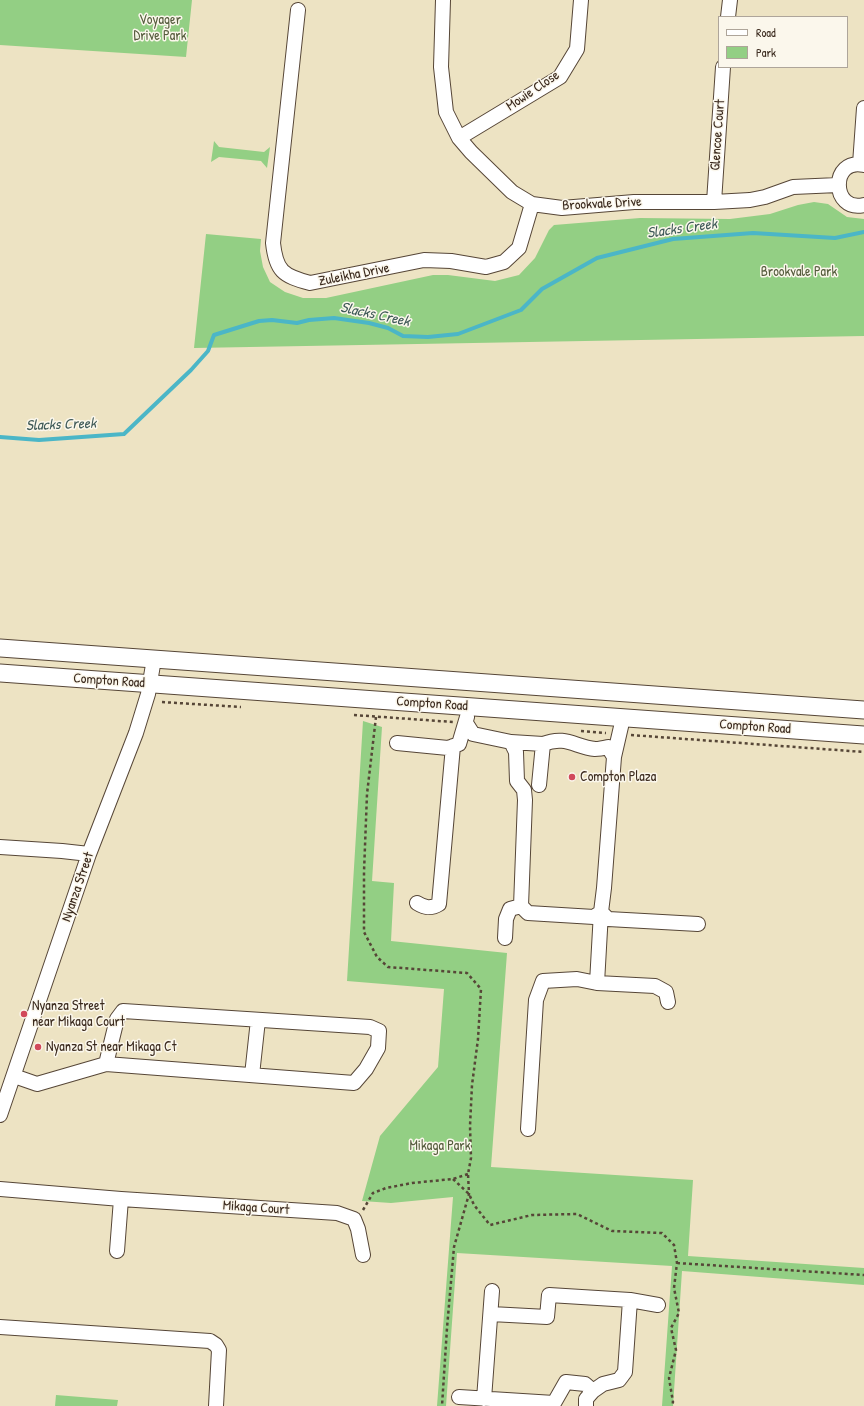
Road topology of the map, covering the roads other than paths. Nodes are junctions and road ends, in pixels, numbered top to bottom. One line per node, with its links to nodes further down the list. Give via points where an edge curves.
1 (443, 0): 8 (street, Brookvale Drive, via 443,88 446,112)
2 (581, 0): 8 (street, Mowie Close, via 577,49 560,77)
3 (730, 0): 5 (street)
4 (298, 10): 12 (street, Zuleikha Drive, via 273,243 274,256 280,270 294,279 310,283 424,260 451,261 486,267 504,262 519,248)
5 (728, 16)
6 (723, 68): 11 (street, Glencoe Court)
7 (864, 108): 9 (street)
8 (459, 138): 12 (street, Brookvale Drive, via 512,192)
9 (862, 164): 10 (street, via 853,165 842,172)
10 (838, 185): 11 (street, Brookvale Drive, via 793,187 750,200); 13 (street, via 839,192 848,202 854,205)
11 (714, 202): 12 (street, Brookvale Drive, via 634,202 562,208)
12 (532, 204)
13 (864, 204)
14 (0, 648): 15 (main road, Compton Road)
15 (154, 660): 17 (street, Nyanza Street); 18 (main road, Compton Road)
16 (0, 673): 17 (main road, Compton Road)
17 (150, 684): 19 (main road, Compton Road); 29 (street, Nyanza Street, via 136,733)
18 (864, 710)
19 (468, 715): 20 (main road, Compton Road); 22 (street, via 473,734); 25 (street, via 458,744)
20 (621, 726): 21 (main road, Compton Road); 26 (street)
21 (864, 735)
22 (511, 742): 24 (street); 31 (street, via 516,752 517,781 524,790 525,800)
23 (398, 743): 25 (street, via 448,748)
24 (543, 744): 26 (street, via 566,740 595,749 608,748); 27 (street)
25 (453, 746): 30 (street, via 439,904 424,907)
26 (614, 757): 32 (street)
27 (539, 785)
28 (0, 847): 29 (street)
29 (89, 854): 40 (street, Nyanza Street)
30 (417, 903)
31 (521, 906): 32 (street, via 528,913 594,917); 34 (street, via 510,909 506,919)
32 (601, 912): 33 (street, via 608,920); 35 (street)
33 (698, 924)
34 (506, 938)
35 (597, 983): 36 (street, via 655,986 666,992); 42 (street, via 577,980 543,981 536,1000)
36 (668, 1002)
37 (258, 1020): 38 (street, via 123,1011 117,1019); 39 (street); 39 (street, via 370,1027 379,1031 378,1048 354,1083)
38 (106, 1064): 39 (street); 40 (street, via 37,1084)
39 (252, 1075)
40 (14, 1076): 41 (street, Nyanza Street)
41 (0, 1115)
42 (528, 1129)
43 (0, 1189): 44 (street, Mikaga Court)
44 (120, 1199): 45 (street); 46 (street, Mikaga Court, via 336,1213 354,1219)
45 (117, 1251)
46 (363, 1255)
47 (492, 1291): 50 (street)
48 (630, 1300): 49 (street); 50 (street, via 549,1295 547,1317); 52 (street, via 625,1372 619,1380 602,1384)
49 (658, 1305)
50 (491, 1314): 54 (street)
51 (0, 1327): 55 (street, via 210,1341 219,1350)
52 (593, 1391): 54 (street, via 585,1384 566,1382 554,1403); 56 (street, via 586,1399)
53 (459, 1397): 54 (street)
54 (484, 1399)
55 (216, 1406)
56 (586, 1406)

